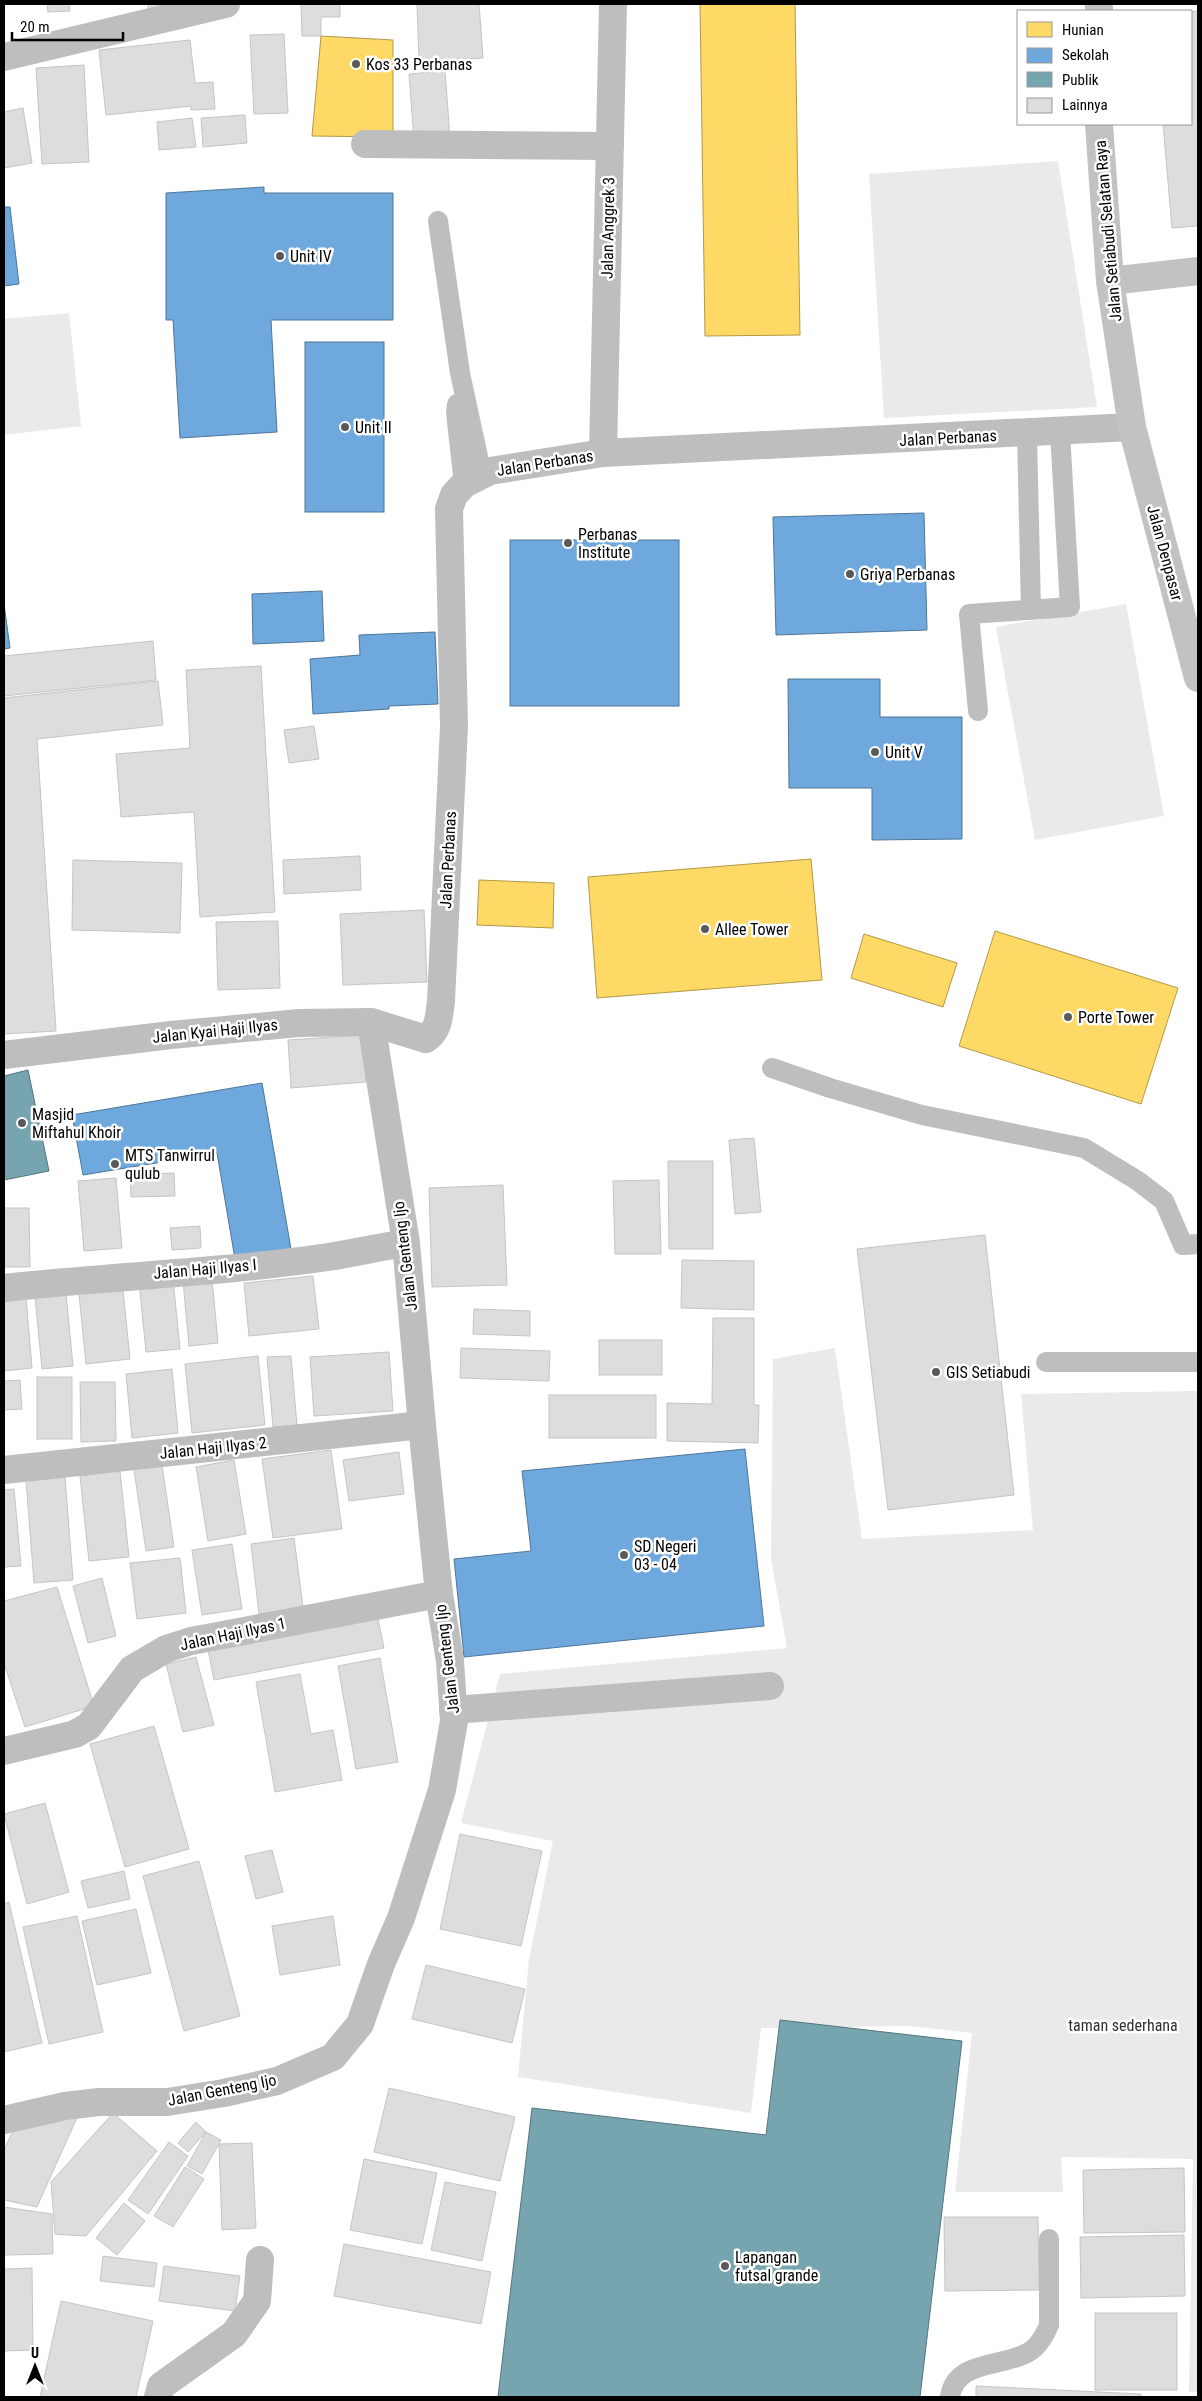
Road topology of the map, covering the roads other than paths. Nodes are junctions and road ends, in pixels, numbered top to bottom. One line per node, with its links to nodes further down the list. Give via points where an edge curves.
1 (226, 4): 3 (street)
2 (613, 4): 6 (street, Jalan Anggrek 3)
3 (4, 57)
4 (1099, 125): 9 (street, Jalan Setiabudi Selatan Raya)
5 (365, 144): 6 (street)
6 (610, 146): 13 (street, Jalan Anggrek 3)
7 (438, 221): 14 (lane)
8 (1198, 271): 9 (street)
9 (1110, 282): 10 (street, Jalan Setiabudi Selatan Raya)
10 (1132, 427): 11 (street, Jalan Perbanas); 16 (street, Jalan Denpasar)
11 (1060, 432): 12 (street, Jalan Perbanas); 15 (lane, via 1070,607)
12 (1027, 434): 13 (street, Jalan Perbanas); 15 (lane)
13 (603, 453): 14 (street, Jalan Perbanas)
14 (479, 477): 19 (street, Jalan Perbanas, via 454,496 450,509 454,726 441,1001 438,1024 434,1034)
15 (1031, 610): 17 (lane, via 969,614)
16 (1198, 678)
17 (978, 711)
18 (371, 1022): 19 (street, Jalan Kyai Haji Ilyas); 20 (street, Jalan Kyai Haji Ilyas, via 299,1023); 22 (street, Jalan Genteng Ijo)
19 (426, 1039)
20 (4, 1055)
21 (772, 1068): 23 (lane, via 922,1115 1084,1148 1164,1201 1183,1244)
22 (406, 1243): 24 (street, Jalan Haji Ilyas I, via 328,1257 249,1266); 27 (street, Jalan Genteng Ijo)
23 (1198, 1244)
24 (4, 1288)
25 (1046, 1362): 26 (lane)
26 (1198, 1362)
27 (422, 1425): 28 (street, Jalan Haji Ilyas 2); 29 (street, Jalan Genteng Ijo)
28 (4, 1470)
29 (439, 1594): 31 (street, Jalan Genteng Ijo, via 450,1661); 32 (street, Jalan Haji Ilyas 1, via 191,1641 166,1649 132,1669 89,1726 75,1734)
30 (770, 1686): 31 (street)
31 (453, 1710): 33 (street, Jalan Genteng Ijo, via 454,1722 442,1790 401,1918 360,2024 333,2057 277,2081 224,2093 167,2102 99,2102 65,2106)
32 (4, 1751)
33 (4, 2120)
34 (1050, 2240): 37 (lane, via 1050,2325 1046,2333 1034,2349 1024,2355 976,2367 961,2376 952,2384)
35 (260, 2260): 36 (street, via 258,2301 234,2334 161,2386)
36 (158, 2397)
37 (950, 2397)

